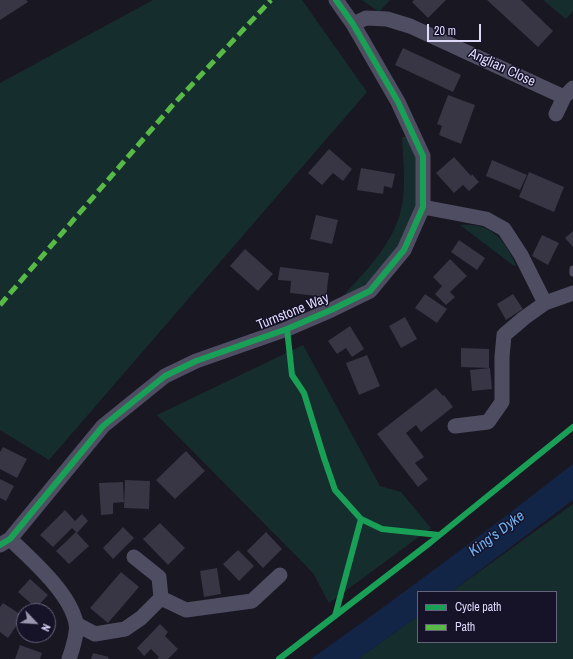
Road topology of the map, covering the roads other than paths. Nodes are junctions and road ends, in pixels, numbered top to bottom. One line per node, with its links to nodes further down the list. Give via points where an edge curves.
1 (336, 0): 2 (street)
2 (353, 24): 3 (street, Anglian Close, via 366,18 387,19 410,26); 5 (street, Turnstone Way, via 398,102 423,156)
3 (569, 93): 4 (street, Anglian Close)
4 (556, 114)
5 (423, 207): 9 (street, via 486,219 504,229 521,255); 11 (street, Turnstone Way, via 404,250 370,291 287,329 196,361 165,376 103,426)
6 (573, 269): 7 (lane)
7 (573, 272)
8 (573, 293): 9 (street)
9 (545, 303): 10 (street, via 504,335 502,402 488,422)
10 (456, 426)
11 (5, 542): 15 (street, via 37,565 67,601)
12 (134, 557): 14 (street, via 159,578)
13 (280, 575): 14 (street, via 252,601 186,610)
14 (161, 598): 15 (street, via 141,618 125,629 95,634)
15 (76, 624): 16 (street)
16 (69, 659)

